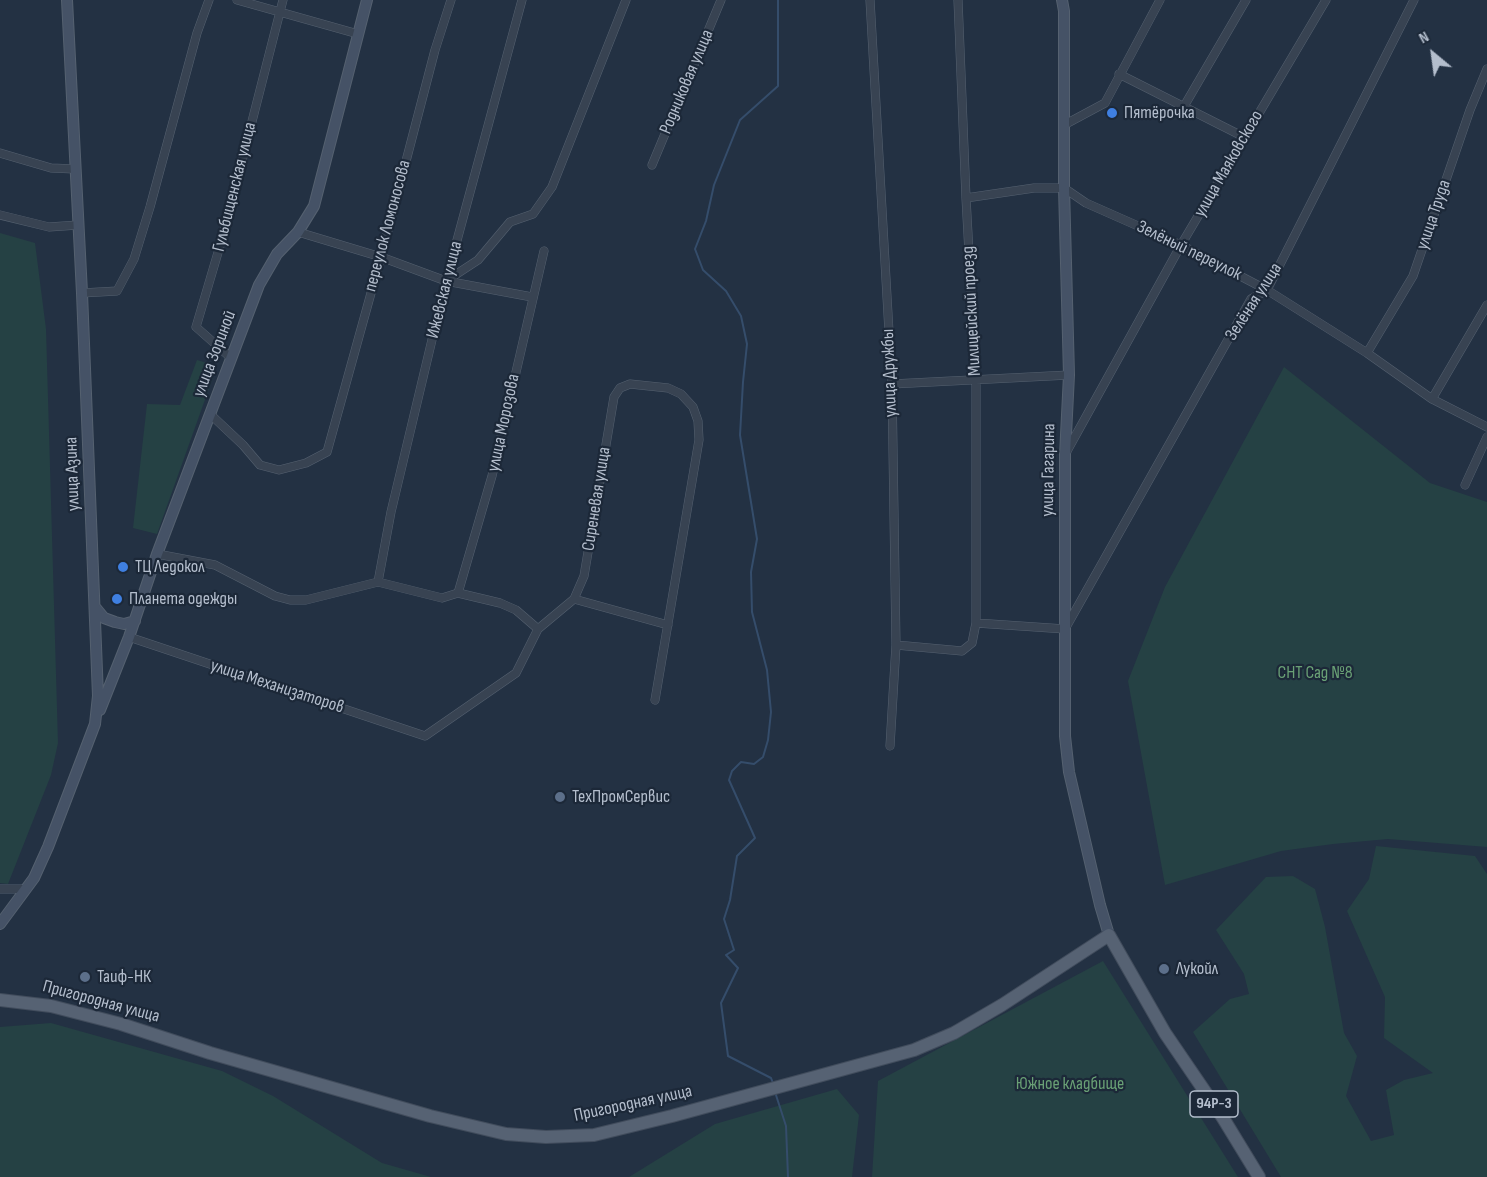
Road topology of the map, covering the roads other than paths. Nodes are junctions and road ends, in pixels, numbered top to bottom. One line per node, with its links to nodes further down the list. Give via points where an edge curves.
1 (67, 0): 26 (main road, улица Азина)
2 (209, 0): 37 (street, via 134,259 117,291)
3 (237, 0): 17 (street)
4 (283, 0): 17 (street, Гульбищенская улица)
5 (367, 0): 18 (main road, улица Зориной)
6 (451, 0): 34 (street, переулок Ломоносова)
7 (522, 0): 35 (street, Ижевская улица)
8 (626, 0): 35 (street, via 552,187 533,214 510,222 478,260)
9 (722, 0): 25 (street, Родниковая улица)
10 (870, 0): 44 (street, улица Дружбы)
11 (958, 0): 28 (street, Милицейский проезд)
12 (1062, 0): 22 (main road, улица Гагарина)
13 (1160, 0): 20 (street)
14 (1246, 0): 21 (street)
15 (1326, 0): 23 (street, улица Маяковского)
16 (1414, 0): 36 (street, Зелёная улица)
17 (279, 14): 18 (street); 41 (street, Гульбищенская улица, via 222,239 195,327)
18 (358, 34): 31 (main road, улица Зориной, via 314,206)
19 (1487, 69): 40 (street, улица Труда, via 1413,276)
20 (1119, 74): 21 (street); 22 (street, via 1105,103)
21 (1184, 108): 23 (street)
22 (1064, 125): 27 (main road, улица Гагарина)
23 (1244, 137): 32 (street, улица Маяковского)
24 (0, 153): 26 (street, via 51,168)
25 (652, 165)
26 (75, 169): 30 (main road, улица Азина)
27 (1064, 188): 28 (street, via 1034,188); 32 (street, Зелёный переулок, via 1086,203); 42 (main road, улица Гагарина)
28 (966, 198): 43 (street, Милицейский проезд)
29 (0, 215): 30 (street, via 49,227)
30 (78, 225): 37 (main road, улица Азина)
31 (298, 232): 34 (street); 41 (main road, улица Зориной, via 278,254 259,285)
32 (1181, 245): 36 (street, Зелёный переулок); 49 (street, улица Маяковского)
33 (544, 251): 38 (street, улица Морозова)
34 (381, 257): 35 (street); 46 (street, переулок Ломоносова, via 327,452 279,470 260,465)
35 (446, 281): 38 (street); 52 (street, Ижевская улица)
36 (1267, 290): 40 (street, Зелёный переулок); 60 (street, Зелёная улица, via 1251,300)
37 (82, 293): 55 (main road, улица Азина)
38 (532, 297): 53 (street, улица Морозова, via 492,476)
39 (1487, 305): 45 (street)
40 (1368, 353): 45 (street, Зелёный переулок)
41 (231, 358): 46 (main road, улица Зориной)
42 (1069, 375): 43 (street); 49 (main road, улица Гагарина)
43 (976, 380): 44 (street); 57 (street, Милицейский проезд)
44 (892, 384): 62 (street, улица Дружбы)
45 (1432, 399): 47 (street, Зелёный переулок)
46 (210, 414): 51 (main road, улица Зориной)
47 (1487, 427)
48 (1487, 437): 50 (street)
49 (1065, 455): 60 (main road, улица Гагарина)
50 (1465, 485)
51 (157, 554): 52 (street, via 215,565 290,600 306,600); 56 (main road, улица Зориной)
52 (378, 582): 53 (street, via 442,598)
53 (458, 593): 59 (street, via 516,610)
54 (574, 599): 58 (street); 58 (street, Сиреневая улица, via 584,576 614,397 620,388 630,384 668,388 681,394 693,407 699,440); 59 (street)
55 (95, 608): 56 (main road, via 104,618 115,622); 64 (main road, улица Азина)
56 (135, 621): 61 (main road, улица Зориной)
57 (976, 623): 60 (street); 62 (street, via 972,643 962,651)
58 (668, 625): 63 (street)
59 (538, 629): 61 (street, улица Механизаторов, via 516,673 425,736)
60 (1065, 629): 69 (main road, улица Гагарина, via 1069,772)
61 (129, 637): 64 (main road, улица Зориной)
62 (896, 645): 65 (street, улица Дружбы)
63 (655, 700)
64 (95, 724): 66 (main road, улица Азина, via 48,847)
65 (890, 746)
66 (26, 889): 67 (street); 68 (main road, улица Азина)
67 (0, 890)
68 (0, 924)
69 (1109, 935): 70 (main road, Пригородная улица, via 1002,1005 954,1033 914,1050 594,1135 506,1134 210,1053 122,1024 51,1006); 71 (main road, 94Р-3, via 1165,1033)
70 (0, 1000)
71 (1259, 1177)

